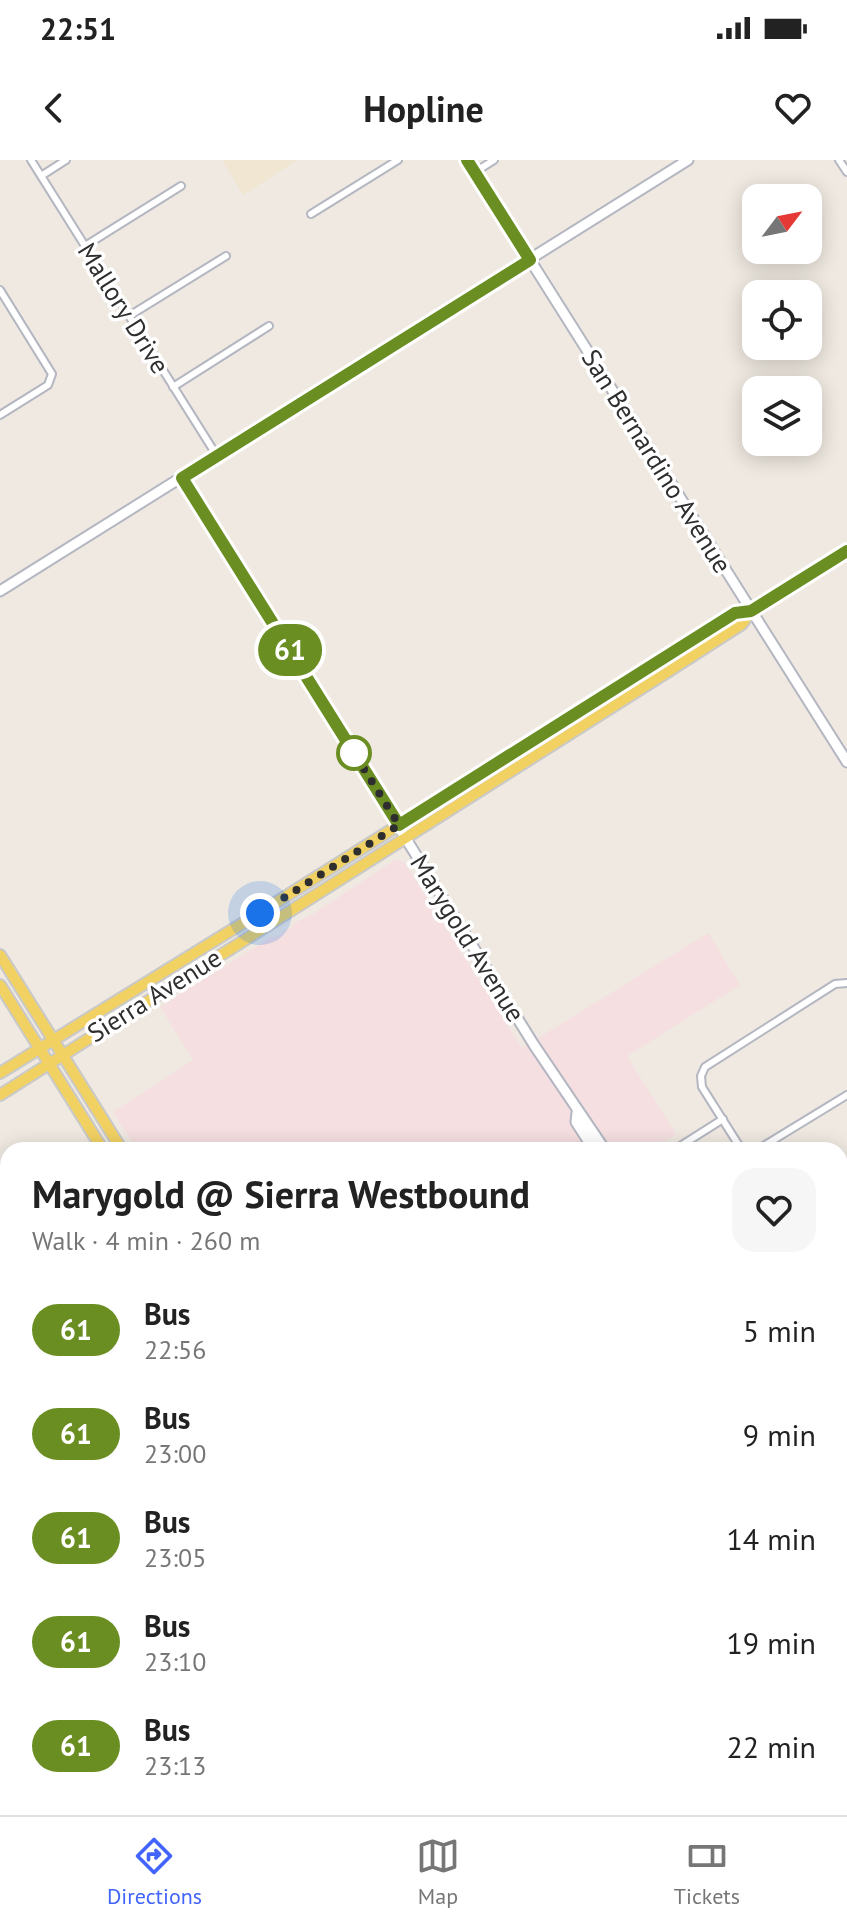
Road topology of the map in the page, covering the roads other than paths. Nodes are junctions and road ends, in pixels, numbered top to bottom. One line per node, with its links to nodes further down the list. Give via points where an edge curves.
1 (31, 160): 10 (street, Mallory Drive)
2 (66, 160): 10 (street)
3 (398, 160): 12 (street)
4 (467, 160): 8 (street, San Bernardino Avenue)
5 (494, 160): 8 (street)
6 (688, 160): 15 (street)
7 (839, 160): 9 (street)
8 (475, 172): 15 (street, San Bernardino Avenue)
9 (847, 172)
10 (41, 176): 13 (street, Mallory Drive)
11 (181, 186): 13 (street)
12 (311, 214)
13 (85, 246): 17 (street, Mallory Drive)
14 (226, 256): 17 (street)
15 (530, 260): 21 (street); 25 (street, San Bernardino Avenue)
16 (0, 290): 20 (street, via 52,378)
17 (129, 316): 19 (street, Mallory Drive)
18 (269, 326): 19 (street)
19 (173, 387): 21 (street, Mallory Drive)
20 (0, 415)
21 (217, 456): 22 (street)
22 (182, 478): 24 (street); 29 (street, Marygold Avenue)
23 (847, 551): 25 (main road, Sierra Avenue)
24 (0, 591)
25 (751, 611): 26 (main road, Sierra Avenue, via 735,613); 27 (main road, Sierra Avenue, via 742,624); 28 (street, San Bernardino Avenue)
26 (614, 689): 27 (main road, via 601,705 557,733); 29 (main road, Sierra Avenue)
27 (560, 740): 30 (main road, Sierra Avenue)
28 (847, 762)
29 (399, 825): 30 (street, Marygold Avenue); 34 (main road, Sierra Avenue)
30 (407, 837): 36 (main road, Sierra Avenue); 41 (street, Marygold Avenue)
31 (0, 955): 34 (main road)
32 (847, 983): 42 (street, via 835,984 705,1067 701,1084)
33 (0, 985): 35 (main road)
34 (53, 1040): 35 (main road, Sierra Avenue); 36 (main road)
35 (40, 1048): 37 (main road); 38 (main road, Sierra Avenue)
36 (61, 1054): 37 (main road, Sierra Avenue); 44 (main road)
37 (50, 1063): 39 (main road, Sierra Avenue); 43 (main road)
38 (0, 1073)
39 (0, 1095)
40 (847, 1095): 49 (street)
41 (577, 1112): 45 (street, Marygold Avenue, via 576,1122); 46 (street)
42 (723, 1119): 47 (street); 48 (street)
43 (98, 1142)
44 (117, 1142)
45 (589, 1142)
46 (597, 1142)
47 (687, 1142)
48 (739, 1142)
49 (770, 1142)

